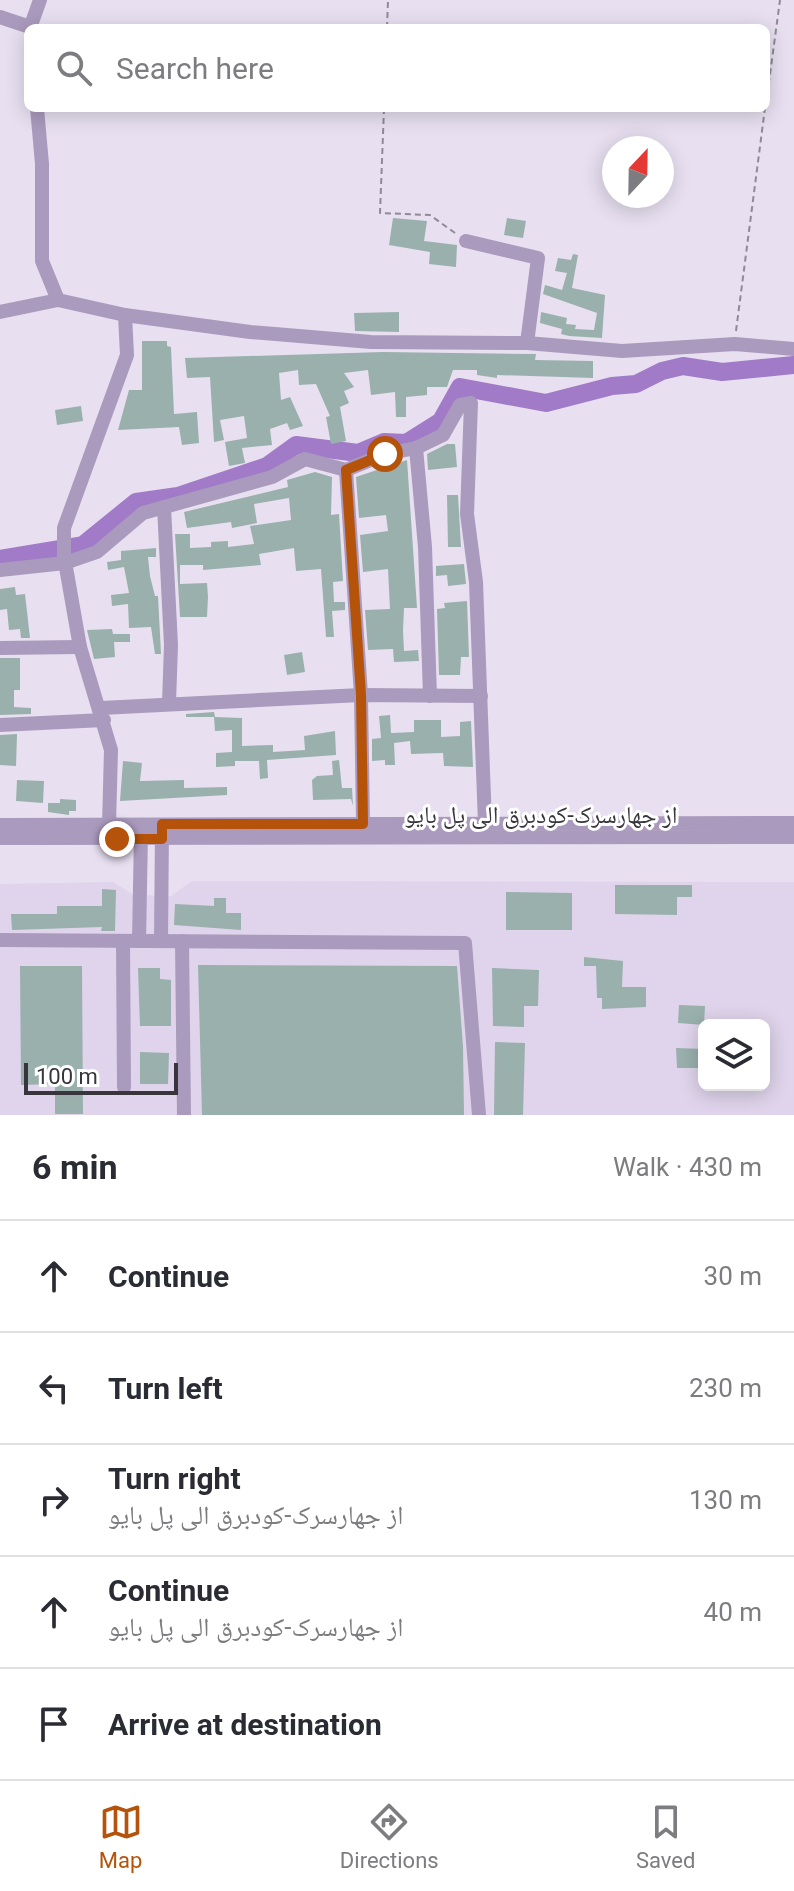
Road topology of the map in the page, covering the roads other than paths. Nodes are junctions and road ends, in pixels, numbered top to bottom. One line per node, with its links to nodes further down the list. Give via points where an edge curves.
1 (40, 0): 3 (street)
2 (0, 17): 4 (street)
3 (31, 24)
4 (24, 25)
5 (37, 112): 7 (street, via 42,261)
6 (466, 241): 10 (street, via 538,258)
7 (58, 300): 8 (street); 9 (street)
8 (0, 312)
9 (125, 315): 10 (street, via 371,342); 15 (street, via 127,355 64,528)
10 (527, 343): 11 (street, via 622,351 735,344)
11 (794, 349)
12 (416, 448): 13 (street); 20 (street); 21 (street, via 443,435 460,405 471,403 467,514)
13 (346, 470): 14 (street, via 305,459 272,477); 19 (street)
14 (164, 507): 15 (street, via 143,513 97,552); 22 (street)
15 (64, 555): 16 (street); 17 (street)
16 (0, 570)
17 (80, 647): 18 (street); 23 (street)
18 (0, 648)
19 (361, 695): 20 (street); 22 (street); 26 (street)
20 (430, 696): 21 (street)
21 (481, 696): 27 (street)
22 (169, 703): 23 (street)
23 (102, 714): 24 (street); 29 (street, via 111,750)
24 (0, 725)
25 (794, 823): 27 (street, از جهارسرک-کودبرق الی پل بایو)
26 (363, 824): 27 (street, از جهارسرک-کودبرق الی پل بایو); 31 (street, از جهارسرک-کودبرق الی پل بایو)
27 (485, 824)
28 (0, 825): 29 (street, از جهارسرک-کودبرق الی پل بایو)
29 (109, 825): 30 (street, از جهارسرک-کودبرق الی پل بایو)
30 (141, 832): 31 (street, از جهارسرک-کودبرق الی پل بایو); 33 (street, از جهارسرک-کودبرق الی پل بایو); 36 (street)
31 (162, 832): 32 (street, از جهارسرک-کودبرق الی پل بایو); 37 (street)
32 (794, 837)
33 (0, 838)
34 (0, 940): 35 (street)
35 (123, 941): 36 (street); 39 (street)
36 (139, 941): 37 (street)
37 (161, 941): 38 (street)
38 (182, 941): 40 (street); 41 (street, via 465,943)
39 (124, 1087)
40 (184, 1115)
41 (479, 1115)

